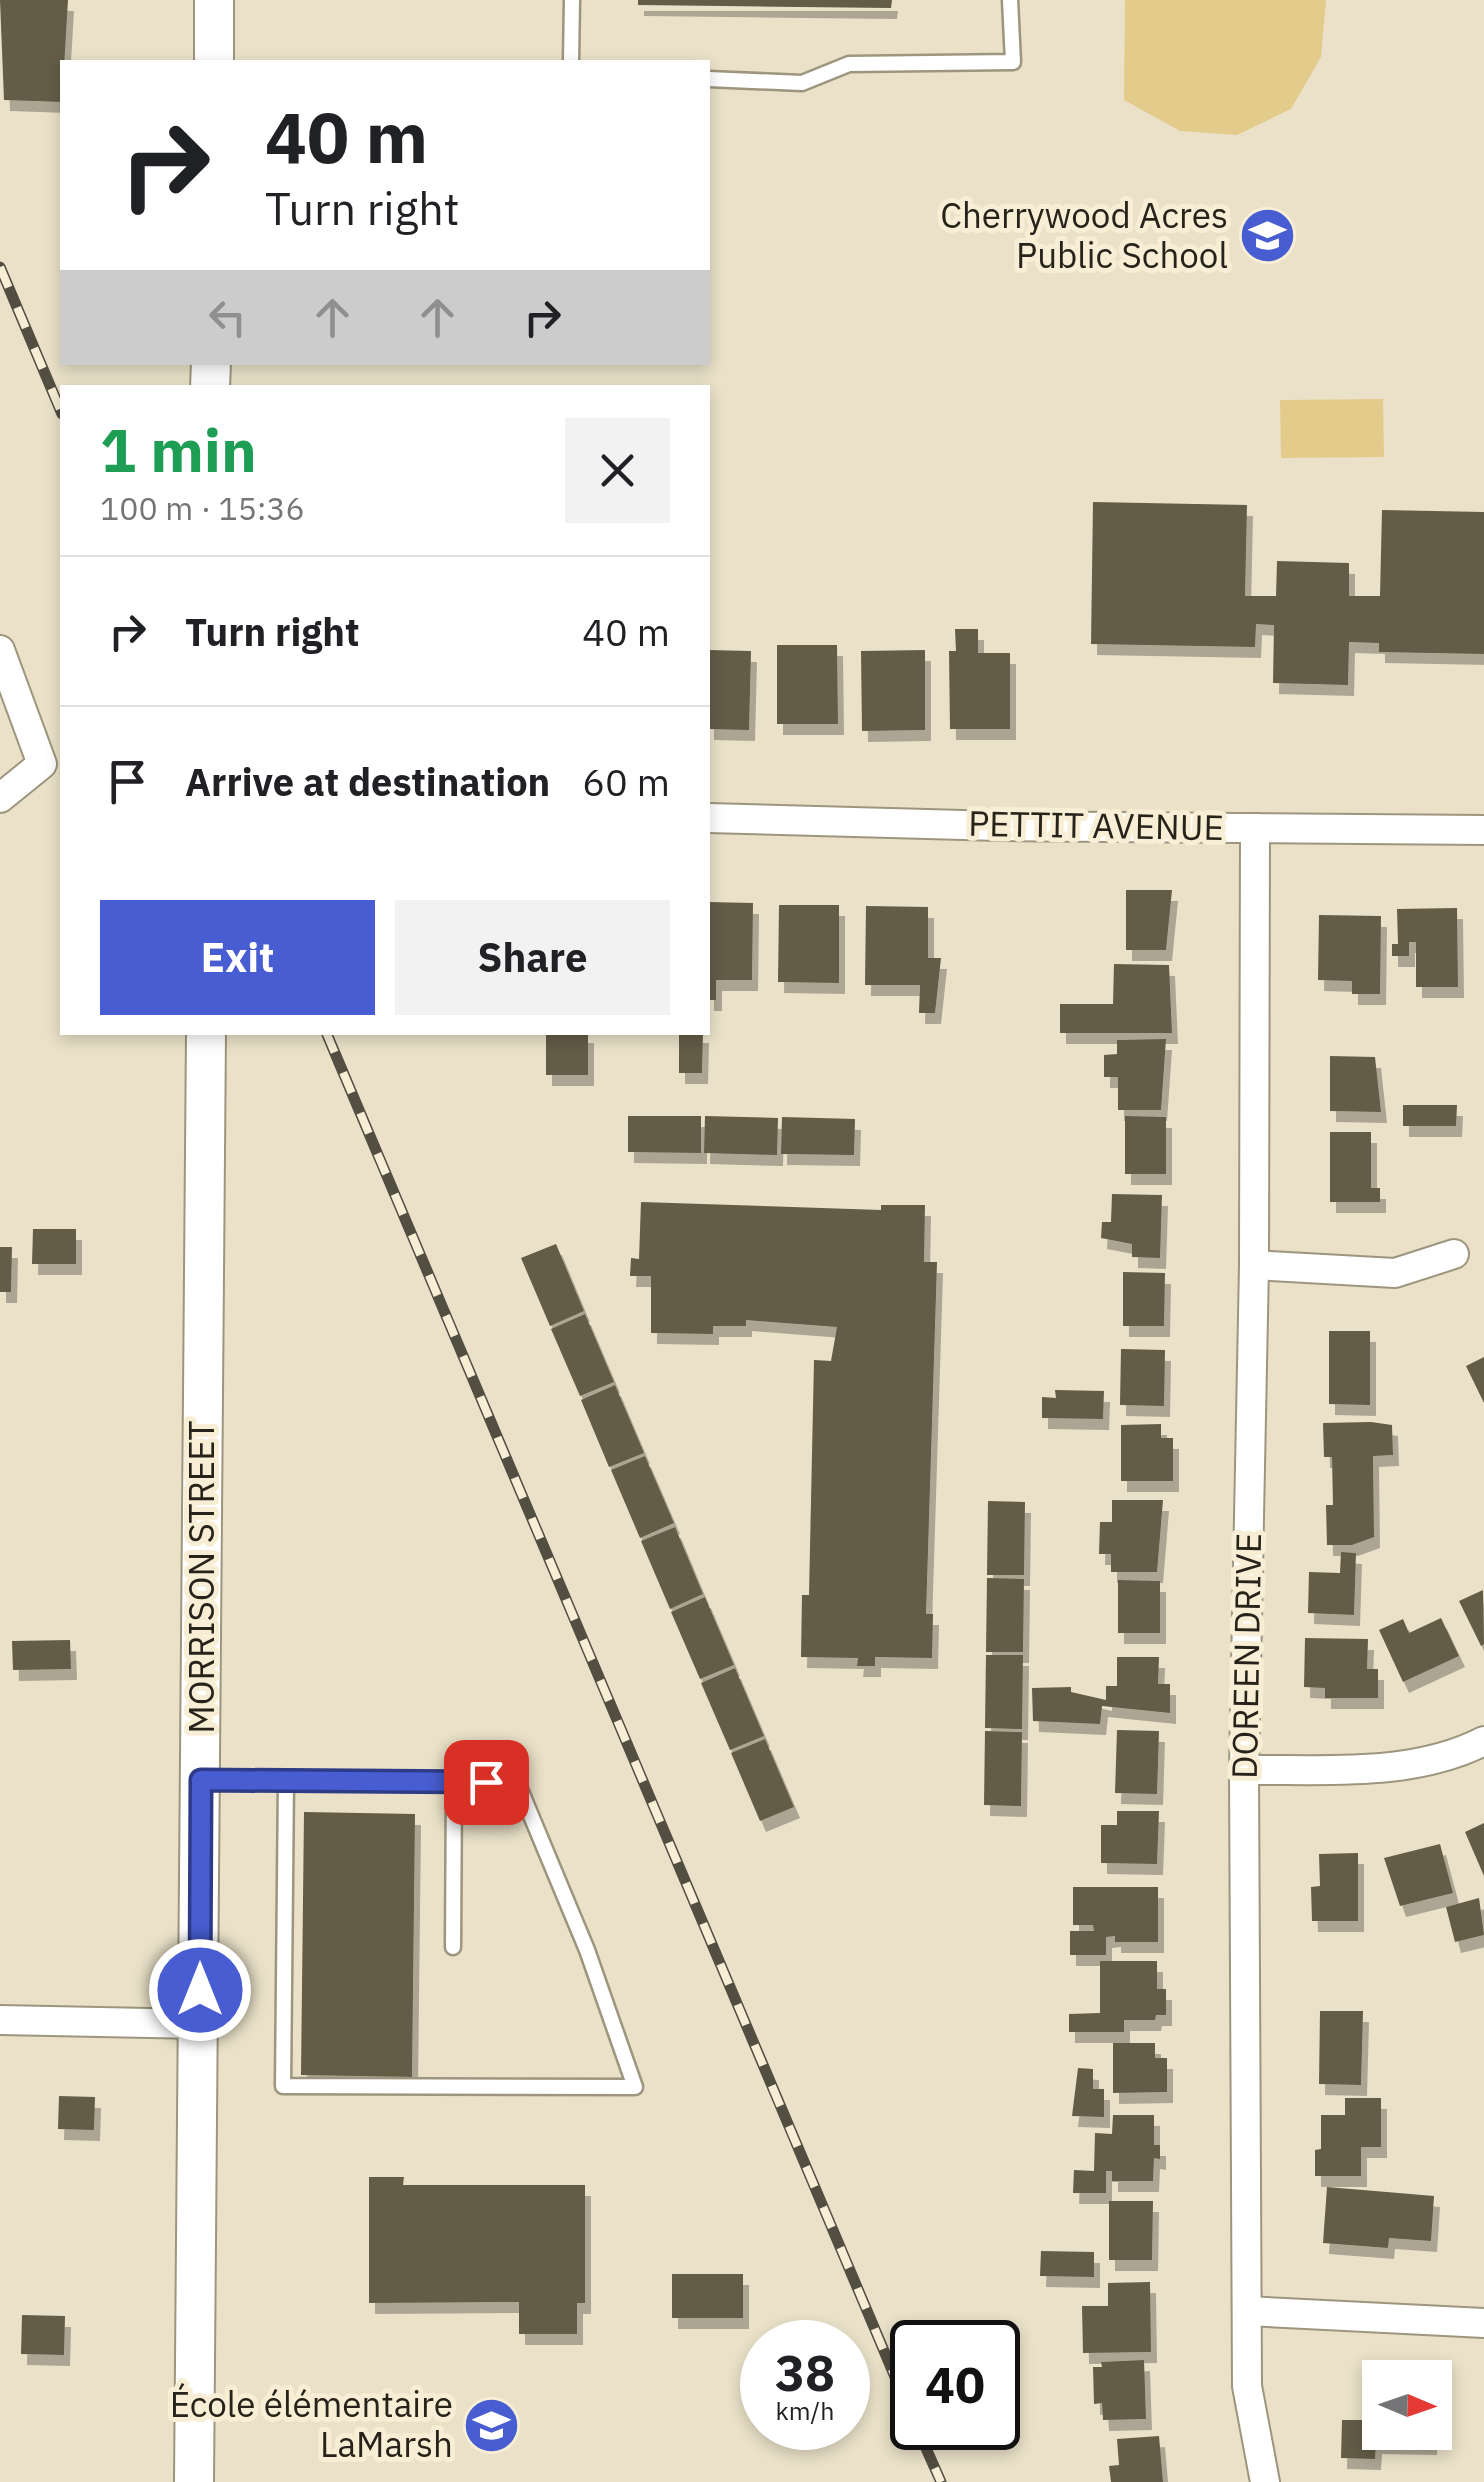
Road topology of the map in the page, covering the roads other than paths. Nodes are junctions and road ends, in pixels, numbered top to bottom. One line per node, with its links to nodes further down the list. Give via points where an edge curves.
1 (214, 0): 4 (street)
2 (572, 0): 5 (lane)
3 (1010, 0): 6 (lane, via 1013,62 849,64 802,82)
4 (214, 60)
5 (571, 60)
6 (710, 79)
7 (0, 650): 8 (street, via 42,764)
8 (0, 798)
9 (710, 818): 10 (street, PETTIT AVENUE)
10 (1255, 828): 11 (street, PETTIT AVENUE); 14 (street, DOREEN DRIVE)
11 (1484, 830)
12 (206, 1035): 17 (street, MORRISON STREET)
13 (1454, 1254): 14 (street, via 1395,1272)
14 (1254, 1265): 16 (street, DOREEN DRIVE)
15 (1484, 1741): 16 (street, via 1460,1754 1382,1768)
16 (1244, 1770): 23 (street, DOREEN DRIVE)
17 (201, 1780): 18 (lane); 22 (street, MORRISON STREET)
18 (286, 1780): 19 (lane); 19 (lane, via 283,2086 635,2087 517,1782)
19 (454, 1782): 20 (lane)
20 (453, 1948)
21 (0, 2020): 22 (street)
22 (200, 2024): 25 (street, MORRISON STREET)
23 (1248, 2311): 24 (street); 26 (street, DOREEN DRIVE, via 1247,2386)
24 (1484, 2324)
25 (194, 2482)
26 (1264, 2482)

